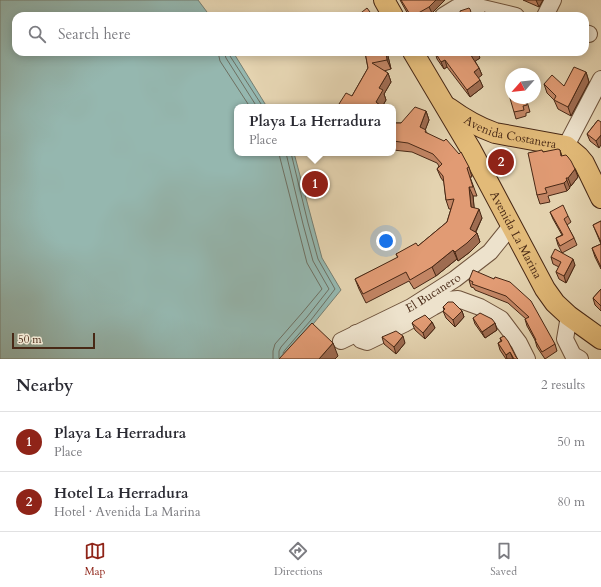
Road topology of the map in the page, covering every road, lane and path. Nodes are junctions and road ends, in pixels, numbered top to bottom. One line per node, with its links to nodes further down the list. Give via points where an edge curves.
1 (384, 0): 4 (main road)
2 (553, 0): 7 (street)
3 (467, 2): 5 (street); 6 (street)
4 (391, 12)
5 (450, 12)
6 (502, 12)
7 (547, 12)
8 (415, 56): 10 (main road, Avenida La Marina)
9 (601, 79): 12 (street)
10 (444, 104): 11 (main road, Avenida Costanera, via 474,125); 13 (main road, Avenida La Marina)
11 (495, 133): 12 (main road, Avenida Costanera); 13 (main road, via 479,136)
12 (566, 146): 14 (main road, Avenida Costanera, via 584,163)
13 (470, 148): 15 (main road, Avenida La Marina)
14 (601, 198)
15 (511, 226): 16 (main road, Avenida La Marina, via 545,289); 17 (street, El Bucanero, via 490,252 455,279 411,307)
16 (569, 316): 18 (main road, Avenida La Marina); 21 (street, via 565,339 573,355)
17 (356, 333): 19 (street, El Bucanero); 20 (street, via 361,340 368,342 446,300 458,299 480,307 501,319 519,343)
18 (601, 339)
19 (341, 341)
20 (527, 359)
21 (580, 359)

